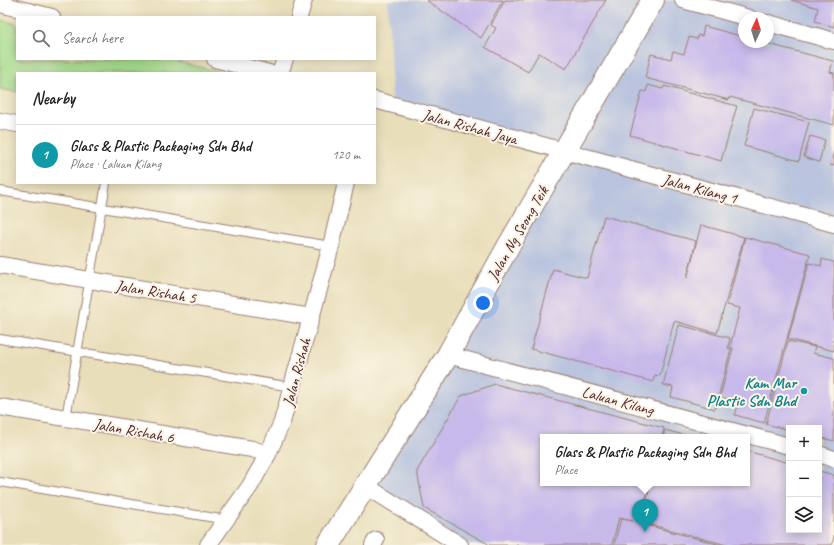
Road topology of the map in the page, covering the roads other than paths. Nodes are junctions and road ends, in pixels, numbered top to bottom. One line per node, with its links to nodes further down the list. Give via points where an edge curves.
1 (304, 0): 7 (street)
2 (653, 0): 17 (main road, Jalan Ng Seong Teik)
3 (683, 0): 5 (street)
4 (0, 4): 6 (street)
5 (738, 15)
6 (48, 16)
7 (299, 16)
8 (774, 25): 9 (street)
9 (834, 41)
10 (219, 60): 12 (street)
11 (285, 60): 13 (street)
12 (265, 72)
13 (280, 72)
14 (376, 100): 17 (street, Jalan Rishah Jaya)
15 (0, 122): 16 (street)
16 (16, 124)
17 (565, 152): 22 (street, Jalan Kilang 1); 29 (main road, Jalan Ng Seong Teik, via 509,245)
18 (106, 184): 21 (lane)
19 (346, 184): 23 (street, Jalan Rishah)
20 (0, 191): 21 (lane)
21 (102, 208): 23 (lane); 25 (lane)
22 (834, 224)
23 (331, 246): 26 (street, Jalan Rishah)
24 (0, 265): 25 (street, Jalan Rishah 5)
25 (89, 280): 26 (street, Jalan Rishah 5); 28 (lane)
26 (311, 317): 30 (street, Jalan Rishah)
27 (0, 339): 28 (lane)
28 (77, 351): 30 (lane); 32 (lane)
29 (448, 355): 33 (street, Laluan Kilang); 40 (main road, Jalan Ng Seong Teik)
30 (292, 387): 36 (street, Jalan Rishah, via 282,422)
31 (0, 407): 32 (street, Jalan Rishah 6)
32 (66, 418): 36 (street, Jalan Rishah 6, via 252,449)
33 (744, 434)
34 (750, 436): 35 (street, Laluan Kilang)
35 (786, 445)
36 (268, 454): 41 (street, Jalan Rishah)
37 (822, 455): 38 (street)
38 (834, 459)
39 (0, 482): 41 (lane)
40 (366, 486): 43 (main road, Jalan Ng Seong Teik); 44 (street)
41 (227, 520): 42 (street, Jalan Rishah)
42 (208, 545)
43 (328, 545)
44 (460, 545)

